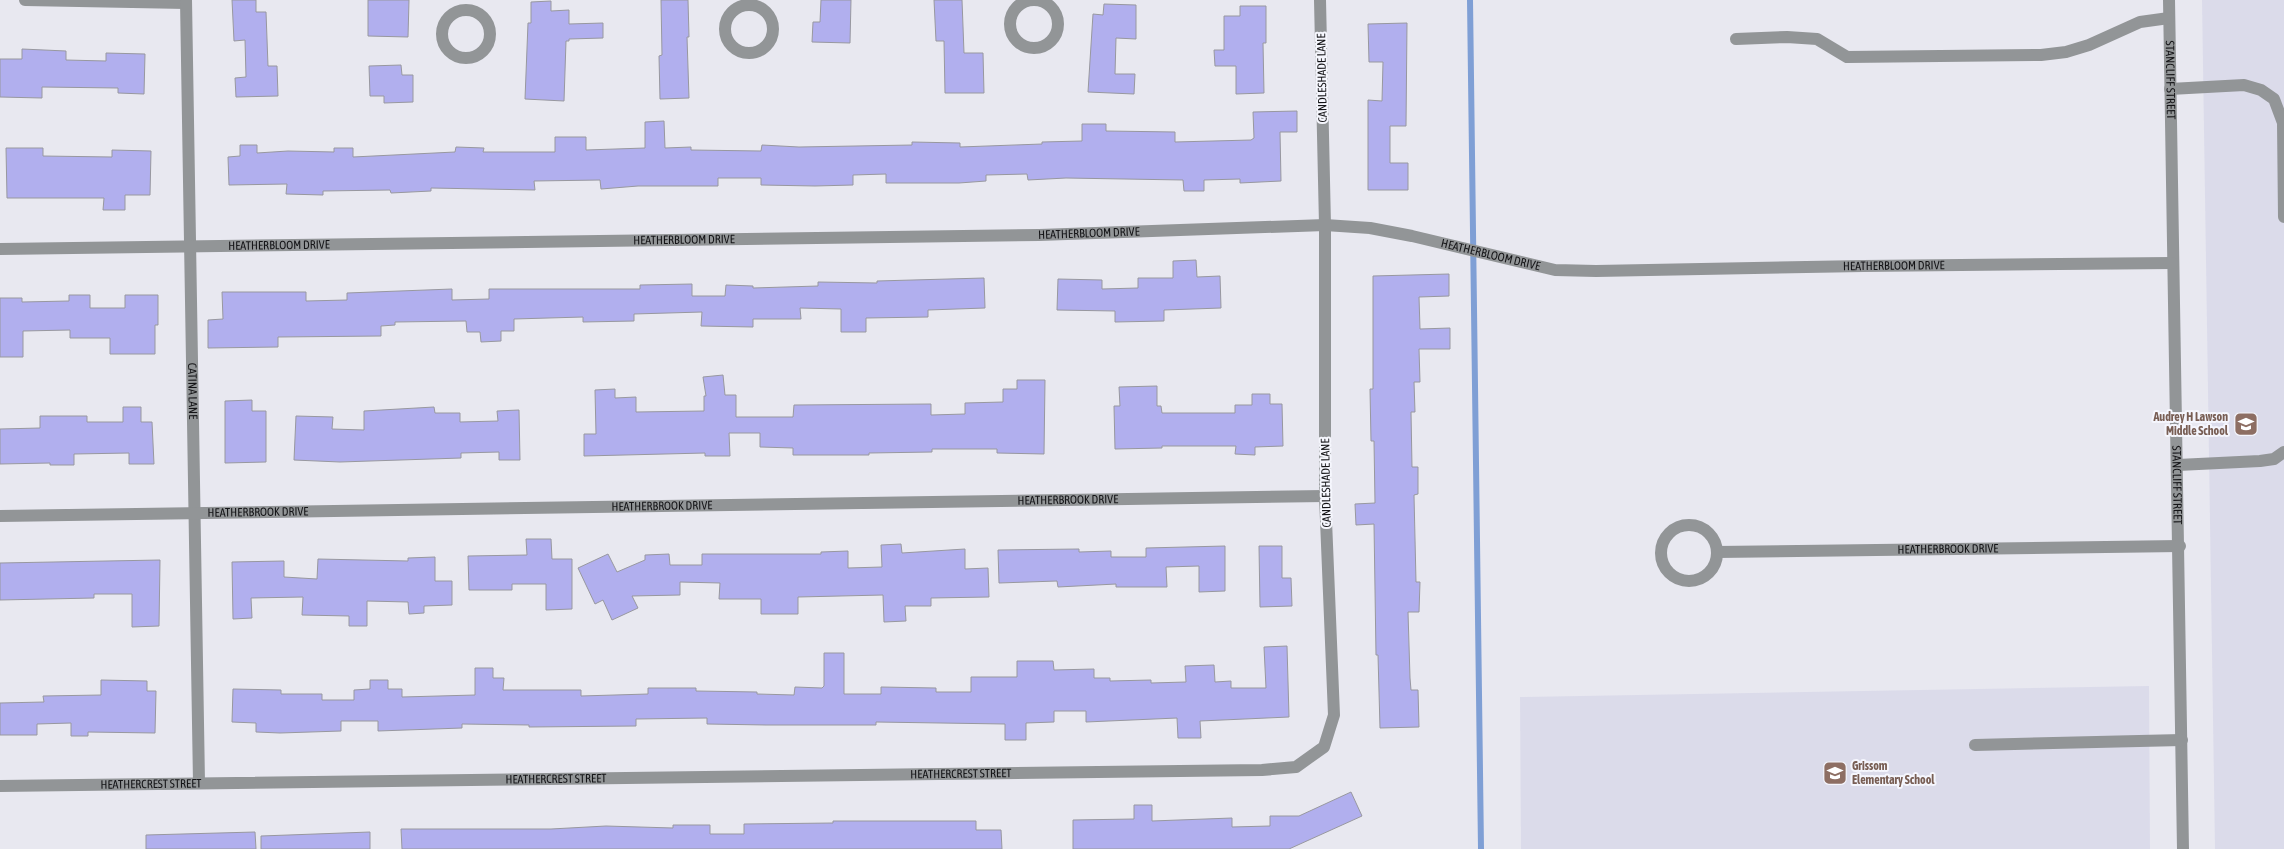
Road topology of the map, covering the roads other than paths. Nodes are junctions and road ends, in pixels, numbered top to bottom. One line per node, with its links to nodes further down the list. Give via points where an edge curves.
1 (24, 0): 4 (street)
2 (1320, 0): 9 (street, CANDLESHADE LANE)
3 (2169, 0): 5 (street, STANCLIFF STREET)
4 (186, 1): 10 (street, CATINA LANE)
5 (2169, 18): 6 (street, via 2140,22 2082,48 2041,54 1847,57 1817,39); 7 (street, STANCLIFF STREET)
6 (1736, 39)
7 (2170, 89): 8 (street, via 2244,84 2274,99 2283,122); 12 (street, STANCLIFF STREET)
8 (2284, 218)
9 (1325, 226): 10 (street, HEATHERBLOOM DRIVE, via 1040,235); 12 (street, HEATHERBLOOM DRIVE, via 1370,228 1555,270); 15 (street, CANDLESHADE LANE)
10 (190, 246): 11 (street, HEATHERBLOOM DRIVE); 16 (street, CATINA LANE)
11 (0, 249)
12 (2172, 263): 14 (street, STANCLIFF STREET)
13 (2284, 452): 14 (street, via 2274,459 2260,461)
14 (2178, 465): 18 (street, STANCLIFF STREET)
15 (1325, 496): 16 (street, HEATHERBROOK DRIVE); 22 (street, CANDLESHADE LANE, via 1334,715 1324,747 1296,767)
16 (194, 513): 17 (street, HEATHERBROOK DRIVE); 23 (street, CATINA LANE)
17 (0, 516)
18 (2180, 546): 19 (street, HEATHERBROOK DRIVE); 20 (street, STANCLIFF STREET)
19 (1717, 552): 19 (street, via 1711,536 1697,526 1688,525 1671,531 1661,546 1660,554 1668,573 1685,582 1704,578 1712,571)
20 (2182, 740): 21 (street); 25 (street, STANCLIFF STREET)
21 (1975, 745)
22 (1113, 772): 23 (street, HEATHERCREST STREET)
23 (199, 783): 24 (street, HEATHERCREST STREET)
24 (0, 786)
25 (2183, 849)

